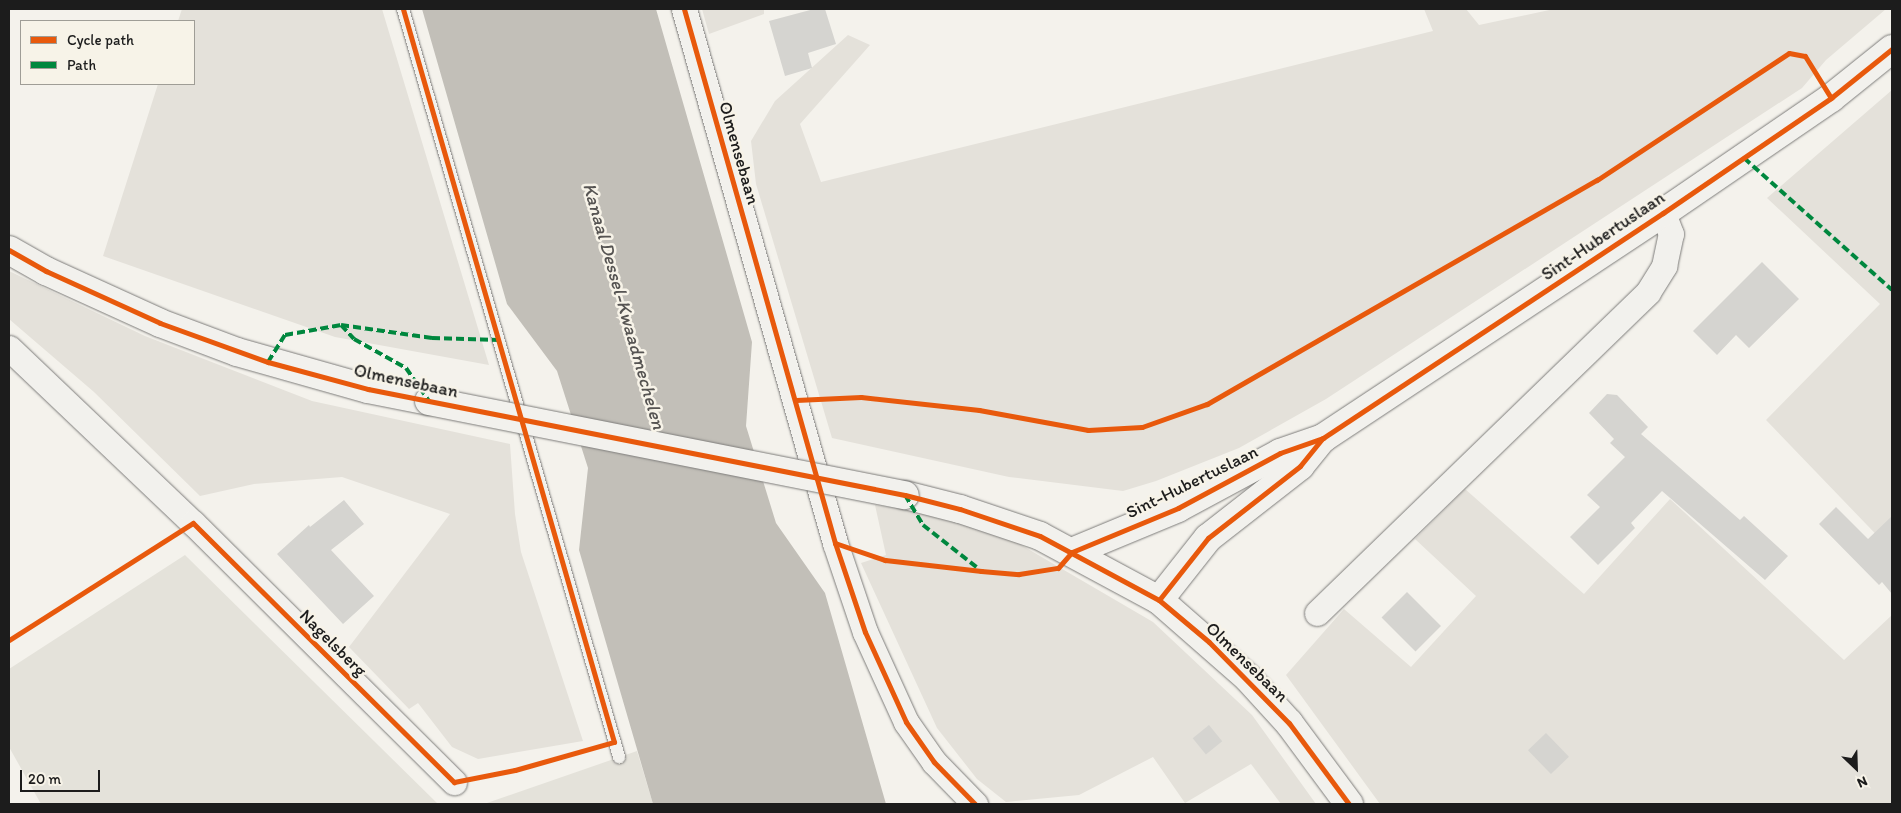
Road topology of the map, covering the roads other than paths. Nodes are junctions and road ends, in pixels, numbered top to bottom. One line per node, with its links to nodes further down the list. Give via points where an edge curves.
1 (403, 9): 11 (lane)
2 (684, 9): 13 (street, Olmensebaan, via 835,544 865,632 906,722 934,762)
3 (1892, 49): 4 (street, Sint-Hubertuslaan, via 1831,98)
4 (1663, 214): 7 (street, Sint-Hubertuslaan); 10 (street, Sint-Hubertuslaan, via 1671,234 1664,266 1648,292)
5 (9, 250): 8 (street, Olmensebaan, bridge, via 46,271 160,323 237,352 368,389 960,508)
6 (9, 348): 12 (street, Nagelsberg, via 193,523)
7 (1323, 438): 8 (street, Sint-Hubertuslaan, via 1280,453 1178,508); 9 (street, Sint-Hubertuslaan, via 1300,466 1208,538)
8 (1072, 552): 9 (street, Olmensebaan)
9 (1159, 600): 14 (street, Olmensebaan, via 1248,678 1289,723)
10 (1317, 613)
11 (619, 757)
12 (454, 782)
13 (975, 804)
14 (1349, 804)

